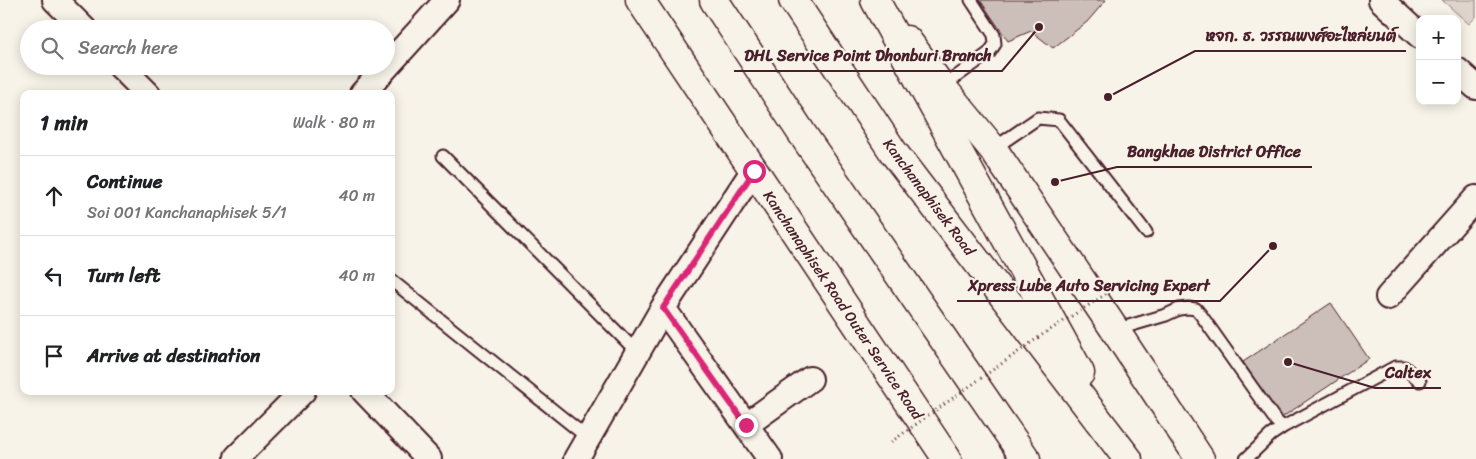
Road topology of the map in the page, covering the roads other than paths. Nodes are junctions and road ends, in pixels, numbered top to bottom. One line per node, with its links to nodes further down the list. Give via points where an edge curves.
1 (55, 0): 9 (street)
2 (447, 0): 11 (street)
3 (714, 0): 42 (main road)
4 (793, 0): 36 (main road, Kanchanaphisek Road, via 894,153)
5 (876, 0): 15 (main road); 36 (main road)
6 (970, 0): 15 (lane, via 994,35 995,44)
7 (1381, 0): 10 (street)
8 (641, 2): 21 (main road, Kanchanaphisek Road Outer Service Road)
9 (75, 20)
10 (1416, 32)
11 (395, 58)
12 (1461, 74): 16 (street)
13 (129, 75): 17 (street)
14 (379, 75): 18 (street)
15 (942, 87): 19 (main road)
16 (1476, 87)
17 (144, 90)
18 (366, 90)
19 (993, 149): 23 (lane, via 1038,118 1059,120); 27 (main road)
20 (443, 156): 28 (lane)
21 (754, 171): 26 (street); 41 (main road, Kanchanaphisek Road Outer Service Road)
22 (1476, 198): 25 (street)
23 (1146, 232)
24 (395, 283): 35 (lane)
25 (1388, 297)
26 (663, 308): 28 (street); 33 (street)
27 (1115, 330): 34 (lane, via 1179,310 1196,309); 43 (main road)
28 (638, 352): 35 (street)
29 (810, 379): 33 (street)
30 (1420, 381): 34 (lane, via 1404,366 1395,367)
31 (299, 395): 37 (street)
32 (368, 395): 38 (street)
33 (746, 425): 40 (street)
34 (1282, 427): 44 (lane)
35 (588, 438): 39 (street)
36 (1126, 455)
37 (237, 458)
38 (429, 459)
39 (576, 459)
40 (770, 459)
41 (947, 459)
42 (1026, 459)
43 (1200, 459)
44 (1246, 459)

